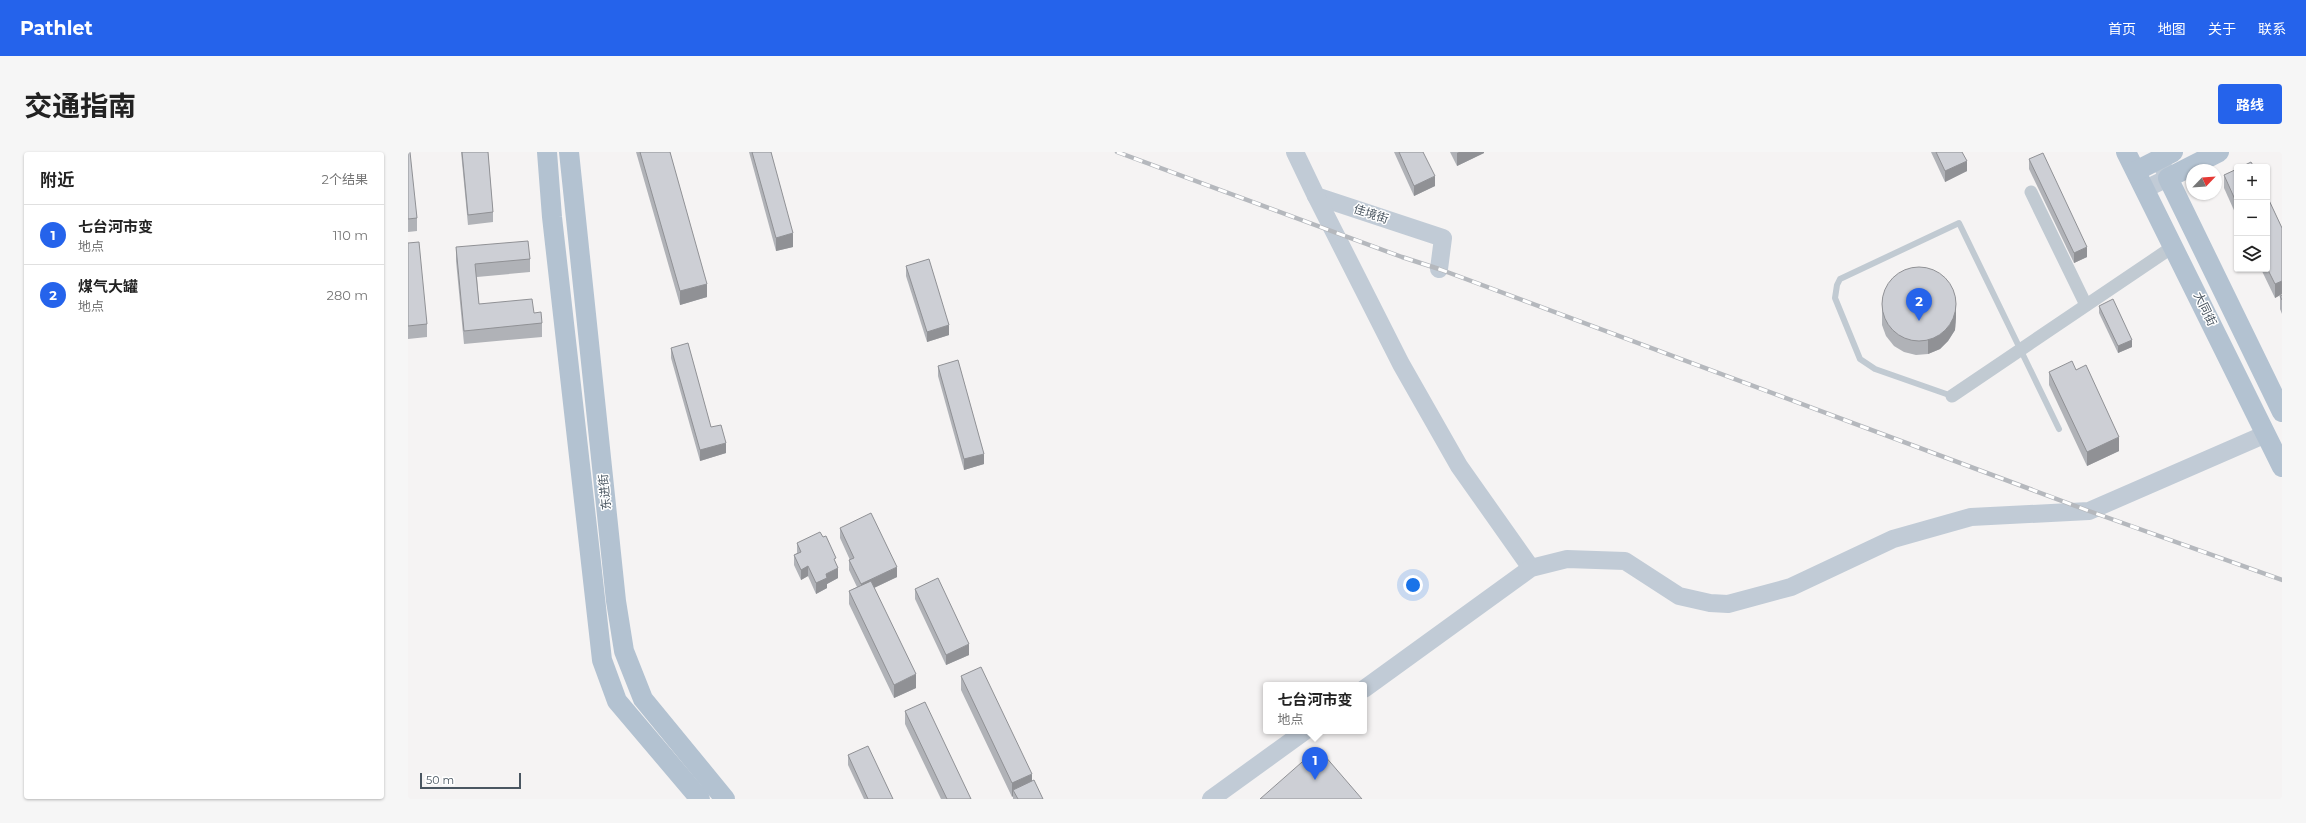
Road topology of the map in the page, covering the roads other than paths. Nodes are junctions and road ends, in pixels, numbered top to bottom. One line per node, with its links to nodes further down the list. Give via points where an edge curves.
1 (547, 152): 24 (main road, 东进街, via 552,217 602,660 617,701)
2 (569, 152): 25 (main road, 东进街, via 624,651 643,699)
3 (1295, 152): 11 (main road)
4 (2126, 152): 7 (main road, 大同街)
5 (2219, 152): 8 (main road)
6 (2162, 154): 7 (main road); 8 (main road)
7 (2136, 171): 9 (main road, 大同街)
8 (2168, 178): 9 (main road); 17 (main road, 大同街)
9 (2145, 189): 12 (main road, 大同街)
10 (2031, 192): 14 (street)
11 (1316, 196): 13 (main road, 佳境街, via 1442,238); 21 (main road, via 1401,364 1455,459)
12 (2174, 246): 14 (street); 19 (main road, 大同街)
13 (1439, 269)
14 (2086, 305): 15 (street)
15 (2020, 350): 16 (street); 16 (lane, via 1959,223 1840,279 1836,285 1835,298 1860,359 1875,369); 18 (lane)
16 (1952, 396)
17 (2282, 412)
18 (2059, 429)
19 (2266, 434): 20 (main road, 大同街); 21 (main road, via 2089,511 1971,517 1893,539 1792,587 1728,604 1679,596 1625,561 1566,559)
20 (2282, 467)
21 (1531, 568): 22 (main road)
22 (1367, 687)
23 (1301, 734): 26 (main road)
24 (700, 799)
25 (725, 799)
26 (1211, 799)

